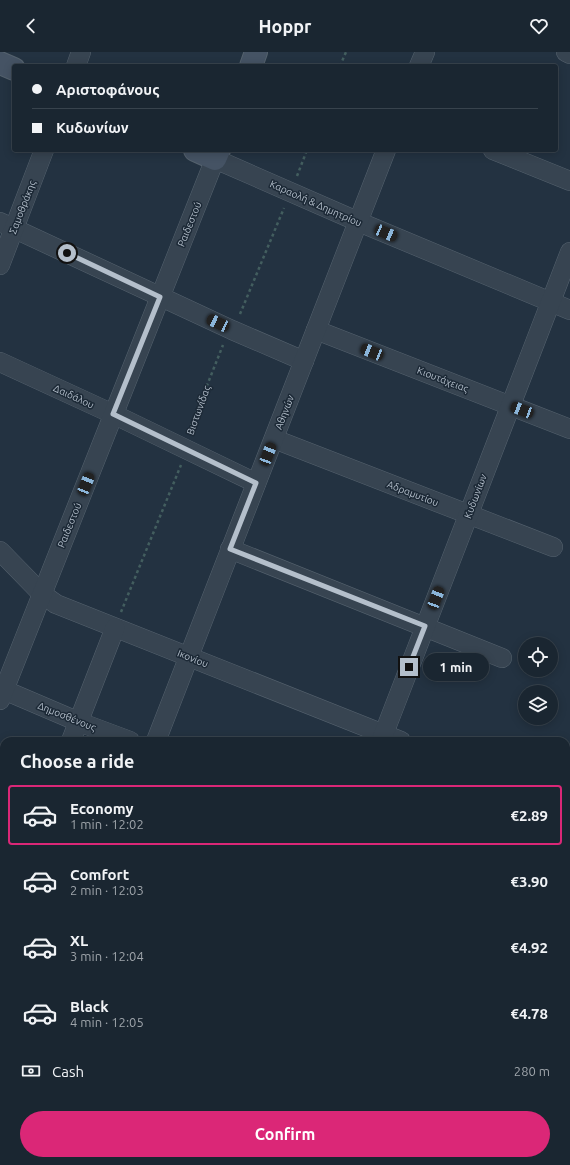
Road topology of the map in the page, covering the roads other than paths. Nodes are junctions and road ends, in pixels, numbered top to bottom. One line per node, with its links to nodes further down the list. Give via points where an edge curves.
1 (81, 52): 7 (street)
2 (256, 52): 8 (street)
3 (424, 52): 9 (street)
4 (566, 52): 5 (street)
5 (570, 54)
6 (0, 63): 10 (street)
7 (77, 64)
8 (252, 64)
9 (420, 64)
10 (12, 69)
11 (43, 152): 18 (street, Σαμοθράκης)
12 (206, 152): 15 (street, Καραολή & Δημητρίου)
13 (385, 152): 17 (street, Αθηνών)
14 (498, 152): 16 (street)
15 (217, 154): 17 (street, Καραολή & Δημητρίου, via 291,192); 21 (street, Ραιδεστού)
16 (570, 181)
17 (359, 222): 22 (street, Καραολή & Δημητρίου); 24 (street, Αθηνών)
18 (7, 225): 20 (street, Σαμοθράκης); 21 (street)
19 (570, 252): 22 (street, Κυδωνίων)
20 (0, 265)
21 (160, 297): 25 (street); 28 (street, Ραιδεστού)
22 (551, 302): 23 (street, Καραολή & Δημητρίου); 27 (street, Κυδωνίων)
23 (570, 310)
24 (316, 330): 25 (street, Αθηνών); 27 (street, Κιουτάχειας)
25 (304, 361): 30 (street, Αθηνών)
26 (0, 362): 28 (street, Δαιδάλου)
27 (510, 406): 29 (street, Κιουτάχειας); 32 (street, Κυδωνίων)
28 (113, 414): 31 (street, Δαιδάλου); 36 (street, Ραιδεστού)
29 (570, 429)
30 (274, 439): 31 (street, Αθηνών); 32 (street, Αδραμυτίου)
31 (256, 483): 34 (street, Αθηνών)
32 (468, 514): 33 (street, Αδραμυτίου); 37 (street, Κυδωνίων)
33 (553, 547)
34 (230, 549): 37 (street); 39 (street, Αθηνών)
35 (0, 551): 36 (street, Ικονίου)
36 (42, 594): 38 (street, Ικονίου, via 56,604); 41 (street, Ραιδεστού)
37 (425, 626): 40 (street); 47 (street, Κυδωνίων)
38 (115, 628): 39 (street, Ικονίου); 42 (street)
39 (189, 657): 45 (street, Αθηνών); 46 (street, Ικονίου)
40 (502, 658)
41 (2, 695): 42 (street, Δημοσθένους)
42 (79, 722): 43 (street); 44 (street, Δημοσθένους)
43 (73, 737)
44 (119, 737)
45 (158, 737)
46 (380, 737)
47 (382, 737)

